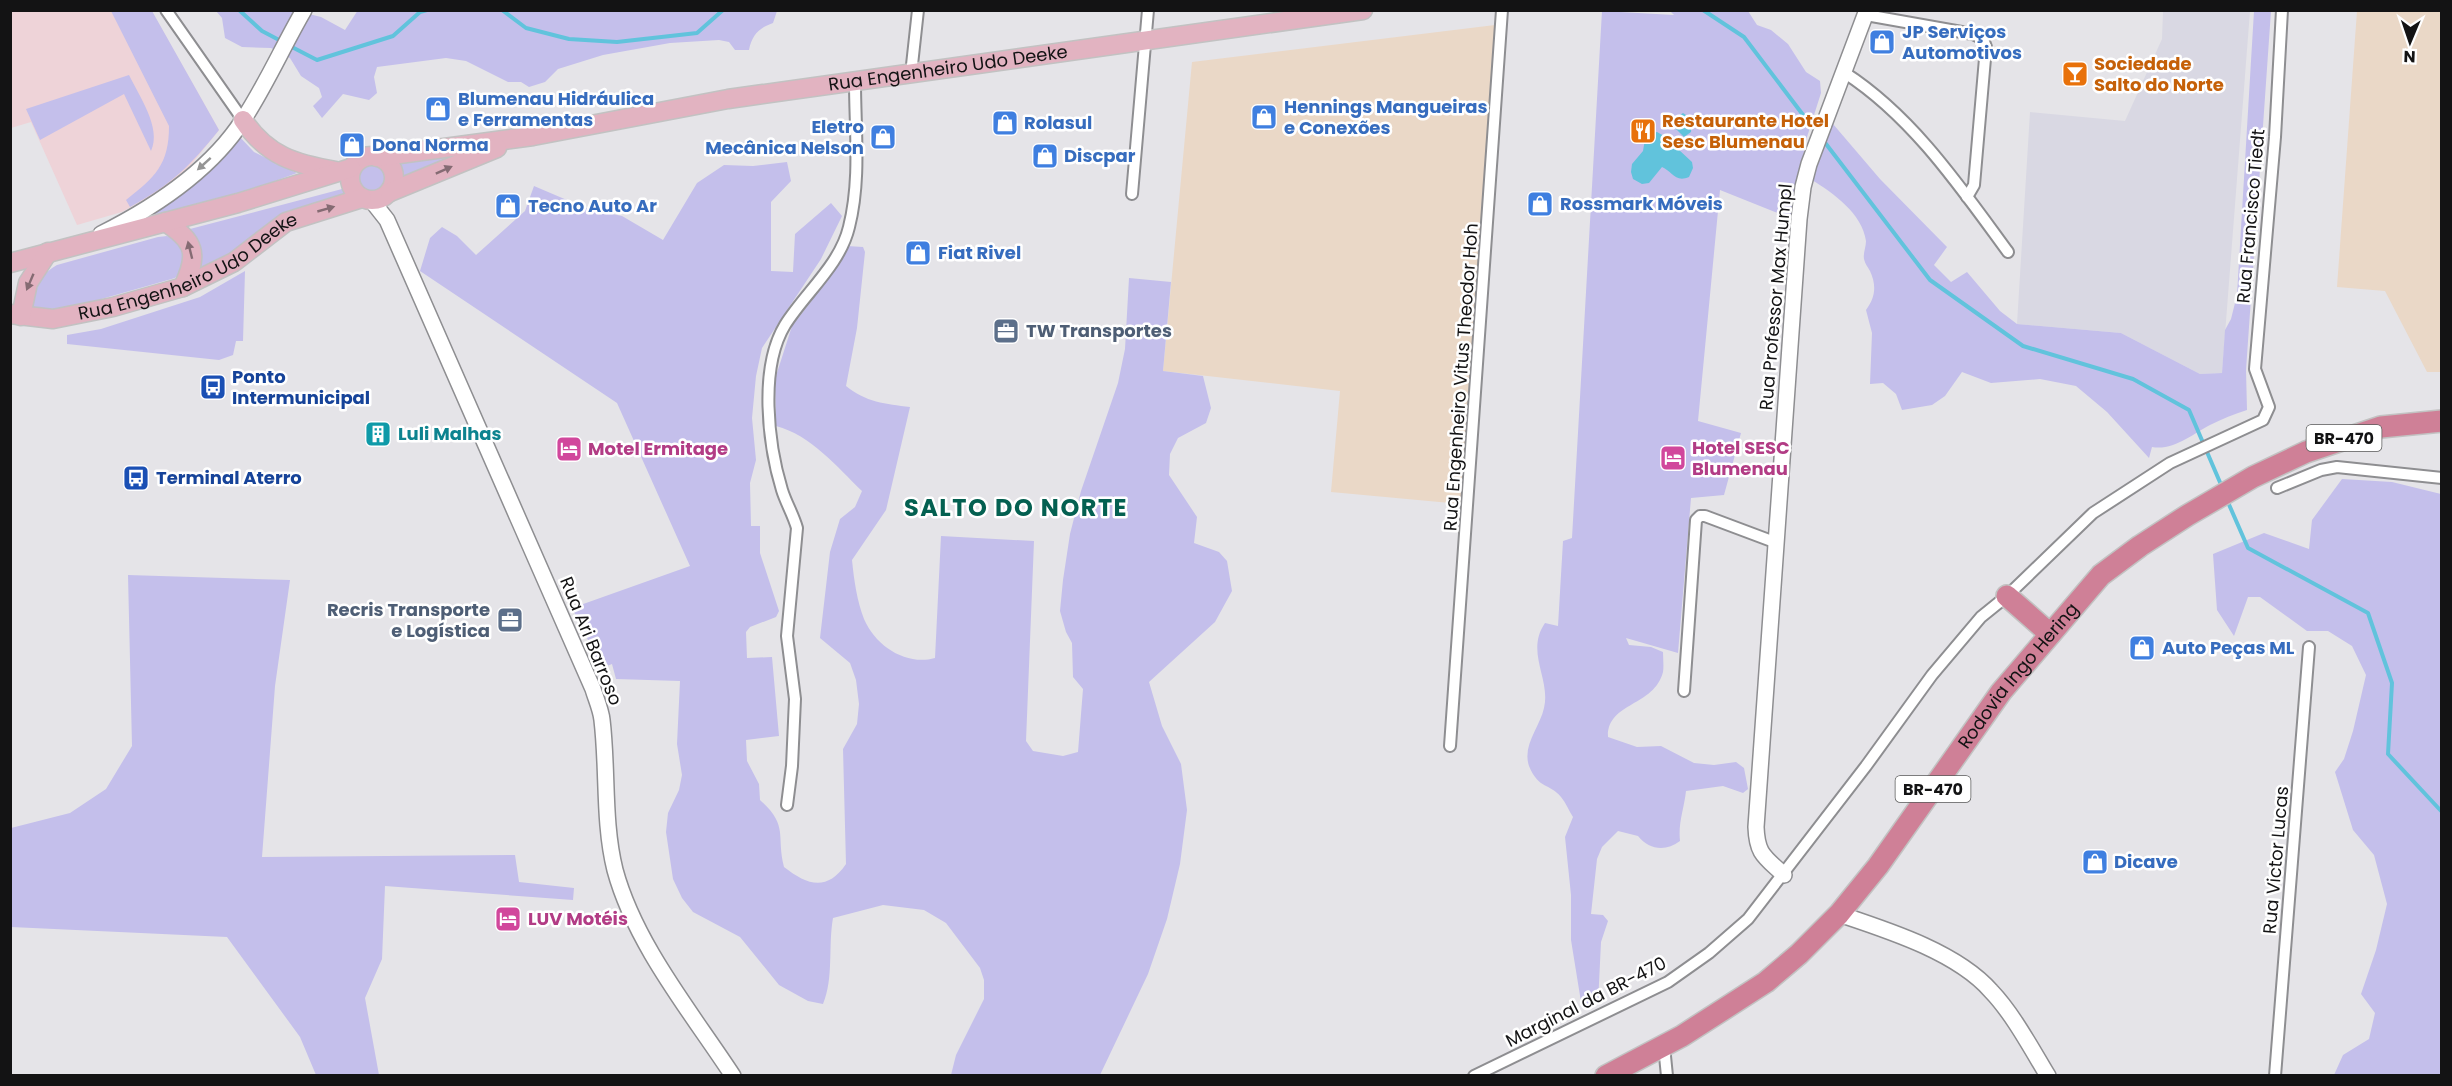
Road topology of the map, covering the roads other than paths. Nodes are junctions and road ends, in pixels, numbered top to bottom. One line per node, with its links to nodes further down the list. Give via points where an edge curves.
1 (166, 10): 14 (street)
2 (918, 10): 12 (street)
3 (1148, 10): 10 (street)
4 (1363, 10): 9 (main road, Rua Engenheiro Udo Deeke)
5 (1502, 10): 37 (street, Rua Engenheiro Vitus Theodor Hoh)
6 (2282, 10): 29 (street, Rua Francisco Tiedt, via 2255,369 2269,407 2263,420)
7 (303, 11): 14 (street)
8 (1867, 13): 11 (street, Rua Professor Max Humpl); 20 (street, via 1983,39 1986,46 1974,185)
9 (1270, 17): 10 (main road, Rua Engenheiro Udo Deeke)
10 (1146, 40): 12 (main road, Rua Engenheiro Udo Deeke); 18 (street)
11 (1845, 73): 20 (street, via 1896,112); 32 (street, Rua Professor Max Humpl, via 1803,187)
12 (910, 74): 13 (main road, Rua Engenheiro Udo Deeke)
13 (855, 82): 15 (main road, Rua Engenheiro Udo Deeke, via 728,99); 38 (street, via 855,197 849,229 837,255 784,327 770,369 771,438 783,492 797,528 787,636 795,699)
14 (243, 120): 17 (main road, via 254,137 270,150 312,167); 22 (street, one-way to 22, via 209,160 166,196)
15 (533, 136): 16 (main road, Rua Engenheiro Udo Deeke); 19 (main road, Rua Engenheiro Udo Deeke, one-way to 15)
16 (377, 157): 17 (main road, via 364,158); 19 (main road, via 392,167 395,178)
17 (345, 170): 19 (main road, via 353,192); 21 (main road, Rua Engenheiro Udo Deeke)
18 (1132, 194)
19 (377, 197): 26 (main road, Rua Engenheiro Udo Deeke, one-way to 19, via 234,262 286,222); 42 (street, Rua Ari Barroso, via 593,690 602,718 610,841 630,916)
20 (1967, 197): 24 (street)
21 (165, 222): 22 (main road, Rua Engenheiro Udo Deeke); 26 (main road, one-way to 21, via 192,247 182,233)
22 (82, 244): 23 (main road, Rua Engenheiro Udo Deeke)
23 (48, 252): 25 (main road, Rua Engenheiro Udo Deeke); 27 (main road, one-way to 27, via 28,283)
24 (2008, 252)
25 (10, 263)
26 (183, 287): 27 (main road, Rua Engenheiro Udo Deeke, via 79,315 53,319)
27 (16, 315)
28 (2442, 422): 34 (highway, Rodovia Ingo Hering / BR-470, via 2381,427 2333,441 2253,477 2188,515 2101,575)
29 (2170, 463): 33 (street, Marginal da BR-470, via 2092,513)
30 (2442, 478): 31 (street, via 2337,467)
31 (2277, 488)
32 (1776, 543): 36 (street, via 1705,516 1696,519); 39 (street, Rua Professor Max Humpl, via 1756,845)
33 (2007, 596): 34 (highway); 39 (street, Marginal da BR-470, via 1981,617 1932,675)
34 (2050, 634): 40 (highway, Rodovia Ingo Hering / BR-470, via 2001,692 1878,866)
35 (2310, 647): 47 (street, Rua Victor Lucas)
36 (1684, 691)
37 (1450, 746)
38 (787, 805)
39 (1784, 875): 43 (street, Marginal da BR-470, via 1748,919 1668,982)
40 (1839, 914): 41 (highway, Rodovia Ingo Hering / BR-470, via 1766,982); 46 (street, via 1948,958 1976,976 1992,991)
41 (1664, 1046): 44 (highway, Rodovia Ingo Hering / BR-470); 45 (street)
42 (733, 1076)
43 (1474, 1076)
44 (1606, 1076)
45 (1667, 1076)
46 (2048, 1076)
47 (2275, 1076)

